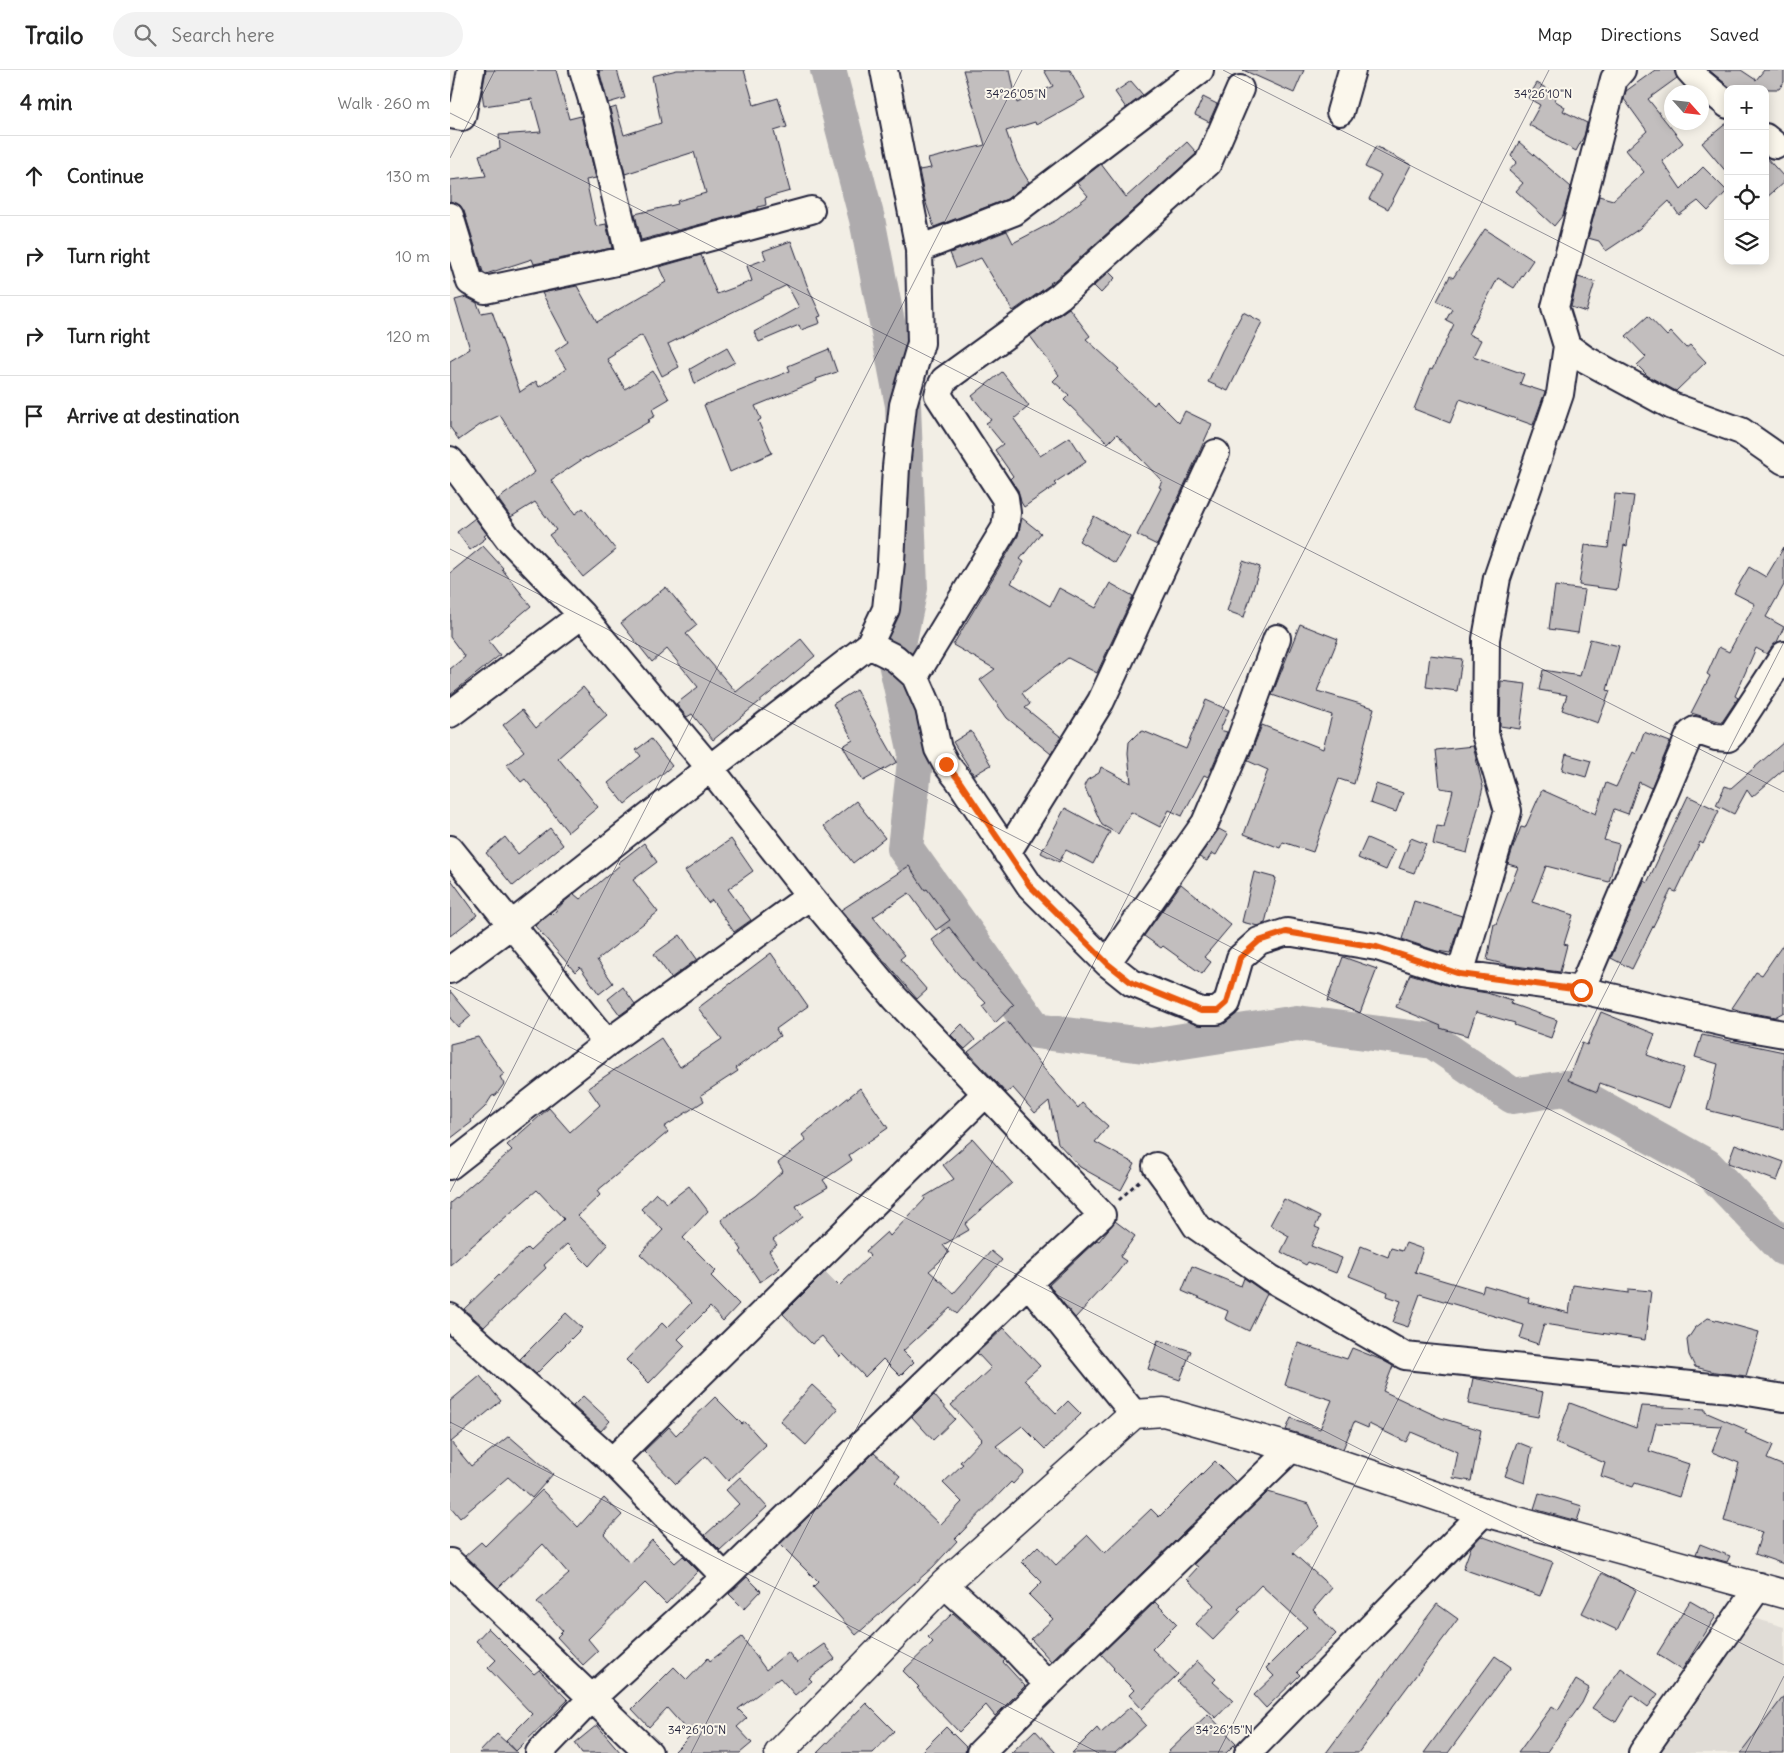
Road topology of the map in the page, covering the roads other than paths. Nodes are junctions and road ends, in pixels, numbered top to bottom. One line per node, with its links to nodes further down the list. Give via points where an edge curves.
1 (471, 70): 11 (street, via 462,117)
2 (583, 70): 15 (street)
3 (884, 70): 14 (street)
4 (1200, 70): 14 (street, via 1014,212)
5 (1352, 70): 10 (street)
6 (1622, 70): 16 (street, via 1614,78 1555,307)
7 (1689, 70): 9 (street)
8 (1240, 89): 24 (street, via 1208,163 1060,296 944,380 938,395 1005,498 1007,513 1005,528)
9 (1724, 102)
10 (1340, 112)
11 (450, 115)
12 (811, 210): 15 (street)
13 (450, 216): 15 (street, via 470,282 485,290)
14 (919, 249): 22 (street, via 921,343 904,405 896,467 886,609)
15 (630, 259)
16 (1567, 346): 19 (street, via 1672,406 1742,431); 33 (street, via 1560,394 1497,578 1486,639 1485,734 1508,811)
17 (1216, 453): 28 (street, via 1101,701)
18 (450, 460): 20 (street, via 508,538)
19 (1784, 461)
20 (582, 615): 25 (street); 26 (street)
21 (1277, 638): 31 (street, via 1239,744 1206,823)
22 (869, 645): 24 (street, via 895,658); 26 (street)
23 (1784, 655): 34 (street, via 1734,733 1728,738 1695,730 1690,734)
24 (915, 676): 28 (street, via 929,708 938,749)
25 (450, 714)
26 (710, 768): 29 (street); 30 (street)
27 (450, 849): 30 (street)
28 (1007, 853): 31 (street, via 1030,886)
29 (810, 896): 36 (street); 37 (street, via 895,998)
30 (511, 925): 32 (street); 36 (street)
31 (1108, 964): 33 (street, via 1132,983 1201,1011 1218,1011 1227,1003 1240,958 1259,941 1286,932 1377,947)
32 (450, 970)
33 (1460, 974): 34 (street)
34 (1581, 990): 35 (street)
35 (1784, 1034)
36 (607, 1043): 38 (street)
37 (986, 1094): 40 (street, via 1102,1215); 45 (street)
38 (450, 1166)
39 (1156, 1166): 42 (street, via 1196,1226 1270,1278 1405,1356 1730,1388)
40 (1028, 1283): 43 (street); 48 (street)
41 (450, 1317): 45 (street)
42 (1784, 1398)
43 (1134, 1414): 44 (main road, via 1164,1412); 49 (main road)
44 (1292, 1448): 46 (main road); 51 (street)
45 (612, 1461): 48 (street)
46 (1484, 1512): 50 (main road); 57 (street)
47 (450, 1562): 52 (street)
48 (725, 1577): 52 (street)
49 (944, 1584): 51 (street); 55 (main road)
50 (1772, 1590): 58 (street)
51 (1050, 1683): 56 (street)
52 (591, 1699): 53 (street); 54 (street)
53 (539, 1753)
54 (649, 1753)
55 (779, 1753)
56 (980, 1753)
57 (1248, 1753)
58 (1642, 1753)

